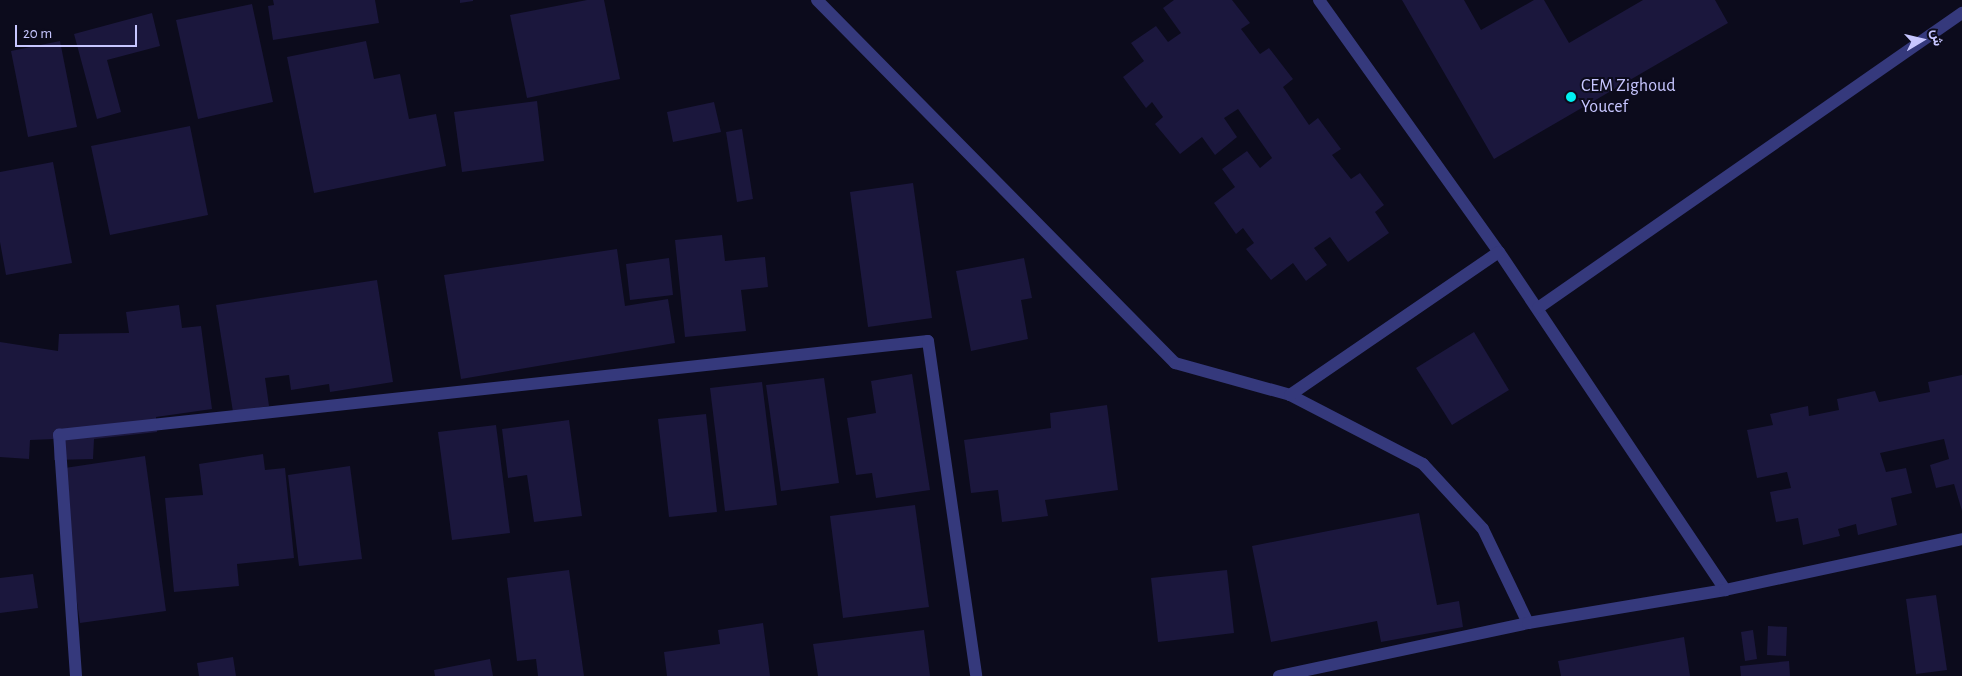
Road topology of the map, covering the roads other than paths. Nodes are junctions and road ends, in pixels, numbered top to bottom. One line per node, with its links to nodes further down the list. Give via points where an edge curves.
1 (817, 0): 6 (street, via 1175,363)
2 (1319, 0): 4 (street)
3 (1962, 13): 5 (street)
4 (1499, 252): 5 (street); 6 (street)
5 (1538, 308): 8 (street)
6 (1290, 395): 9 (street, via 1423,464 1483,529)
7 (1962, 539): 8 (street)
8 (1725, 590): 9 (street)
9 (1528, 622): 12 (street)
10 (76, 676): 11 (street, via 59,435 928,342)
11 (976, 676)
12 (1279, 676)

